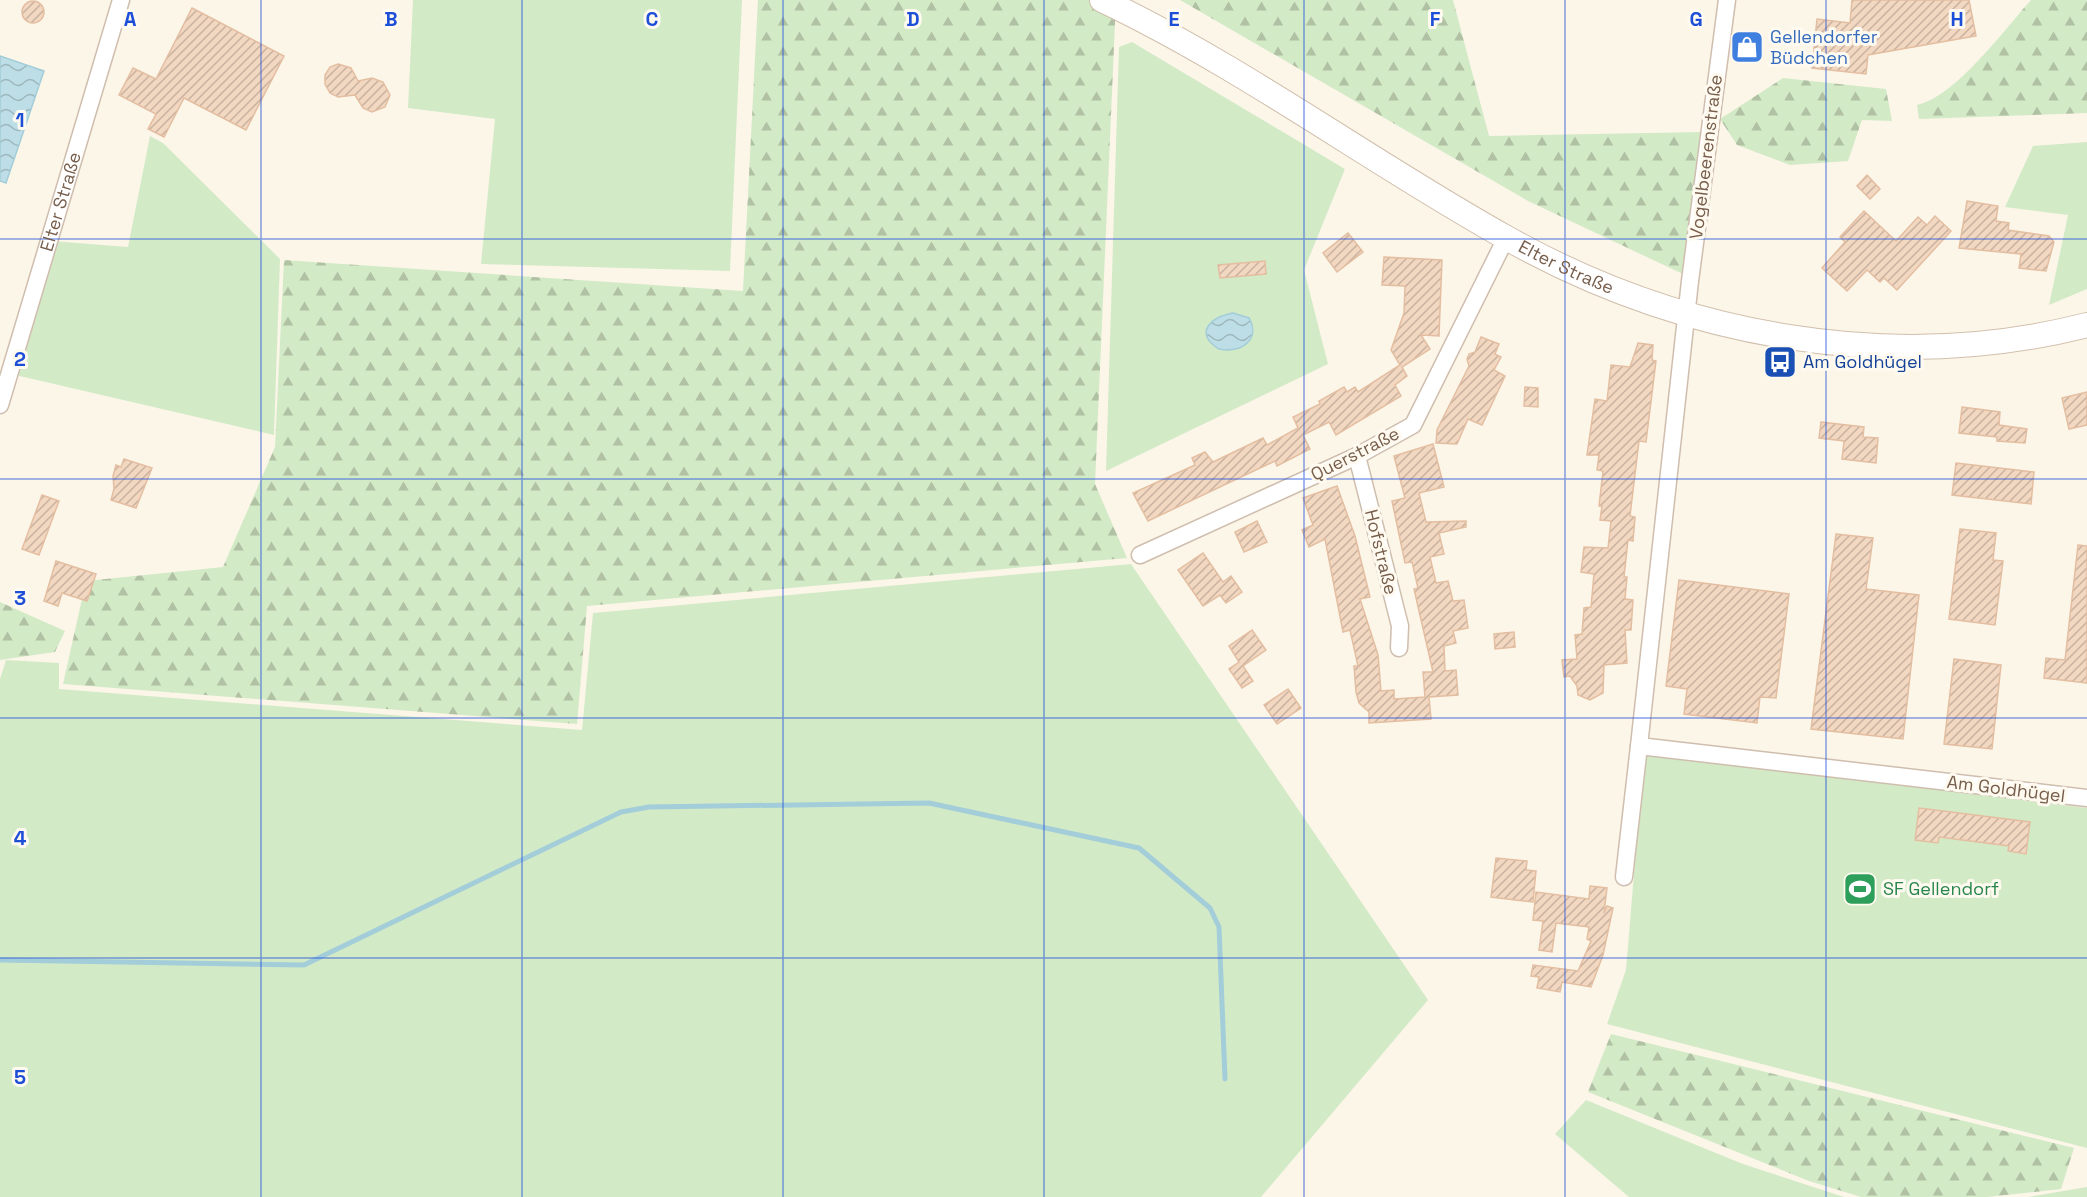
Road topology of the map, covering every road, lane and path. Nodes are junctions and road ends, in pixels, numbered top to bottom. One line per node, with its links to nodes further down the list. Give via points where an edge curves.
1 (121, 0): 7 (street, Elter Straße)
2 (1102, 0): 4 (main road, Elter Straße, via 1219,61)
3 (1727, 0): 5 (street, Vogelbeerenstraße)
4 (1506, 238): 5 (main road, Elter Straße, via 1642,301); 8 (street, Querstraße, via 1413,425)
5 (1688, 315): 6 (main road, Elter Straße, via 1779,336 1912,346 2007,340); 11 (street)
6 (2087, 324)
7 (0, 405)
8 (1357, 456): 9 (street, Querstraße); 10 (street, Hofstraße, via 1400,626)
9 (1140, 555)
10 (1399, 648)
11 (1639, 746): 12 (street, Am Goldhügel); 13 (street)
12 (2087, 798)
13 (1624, 877)

